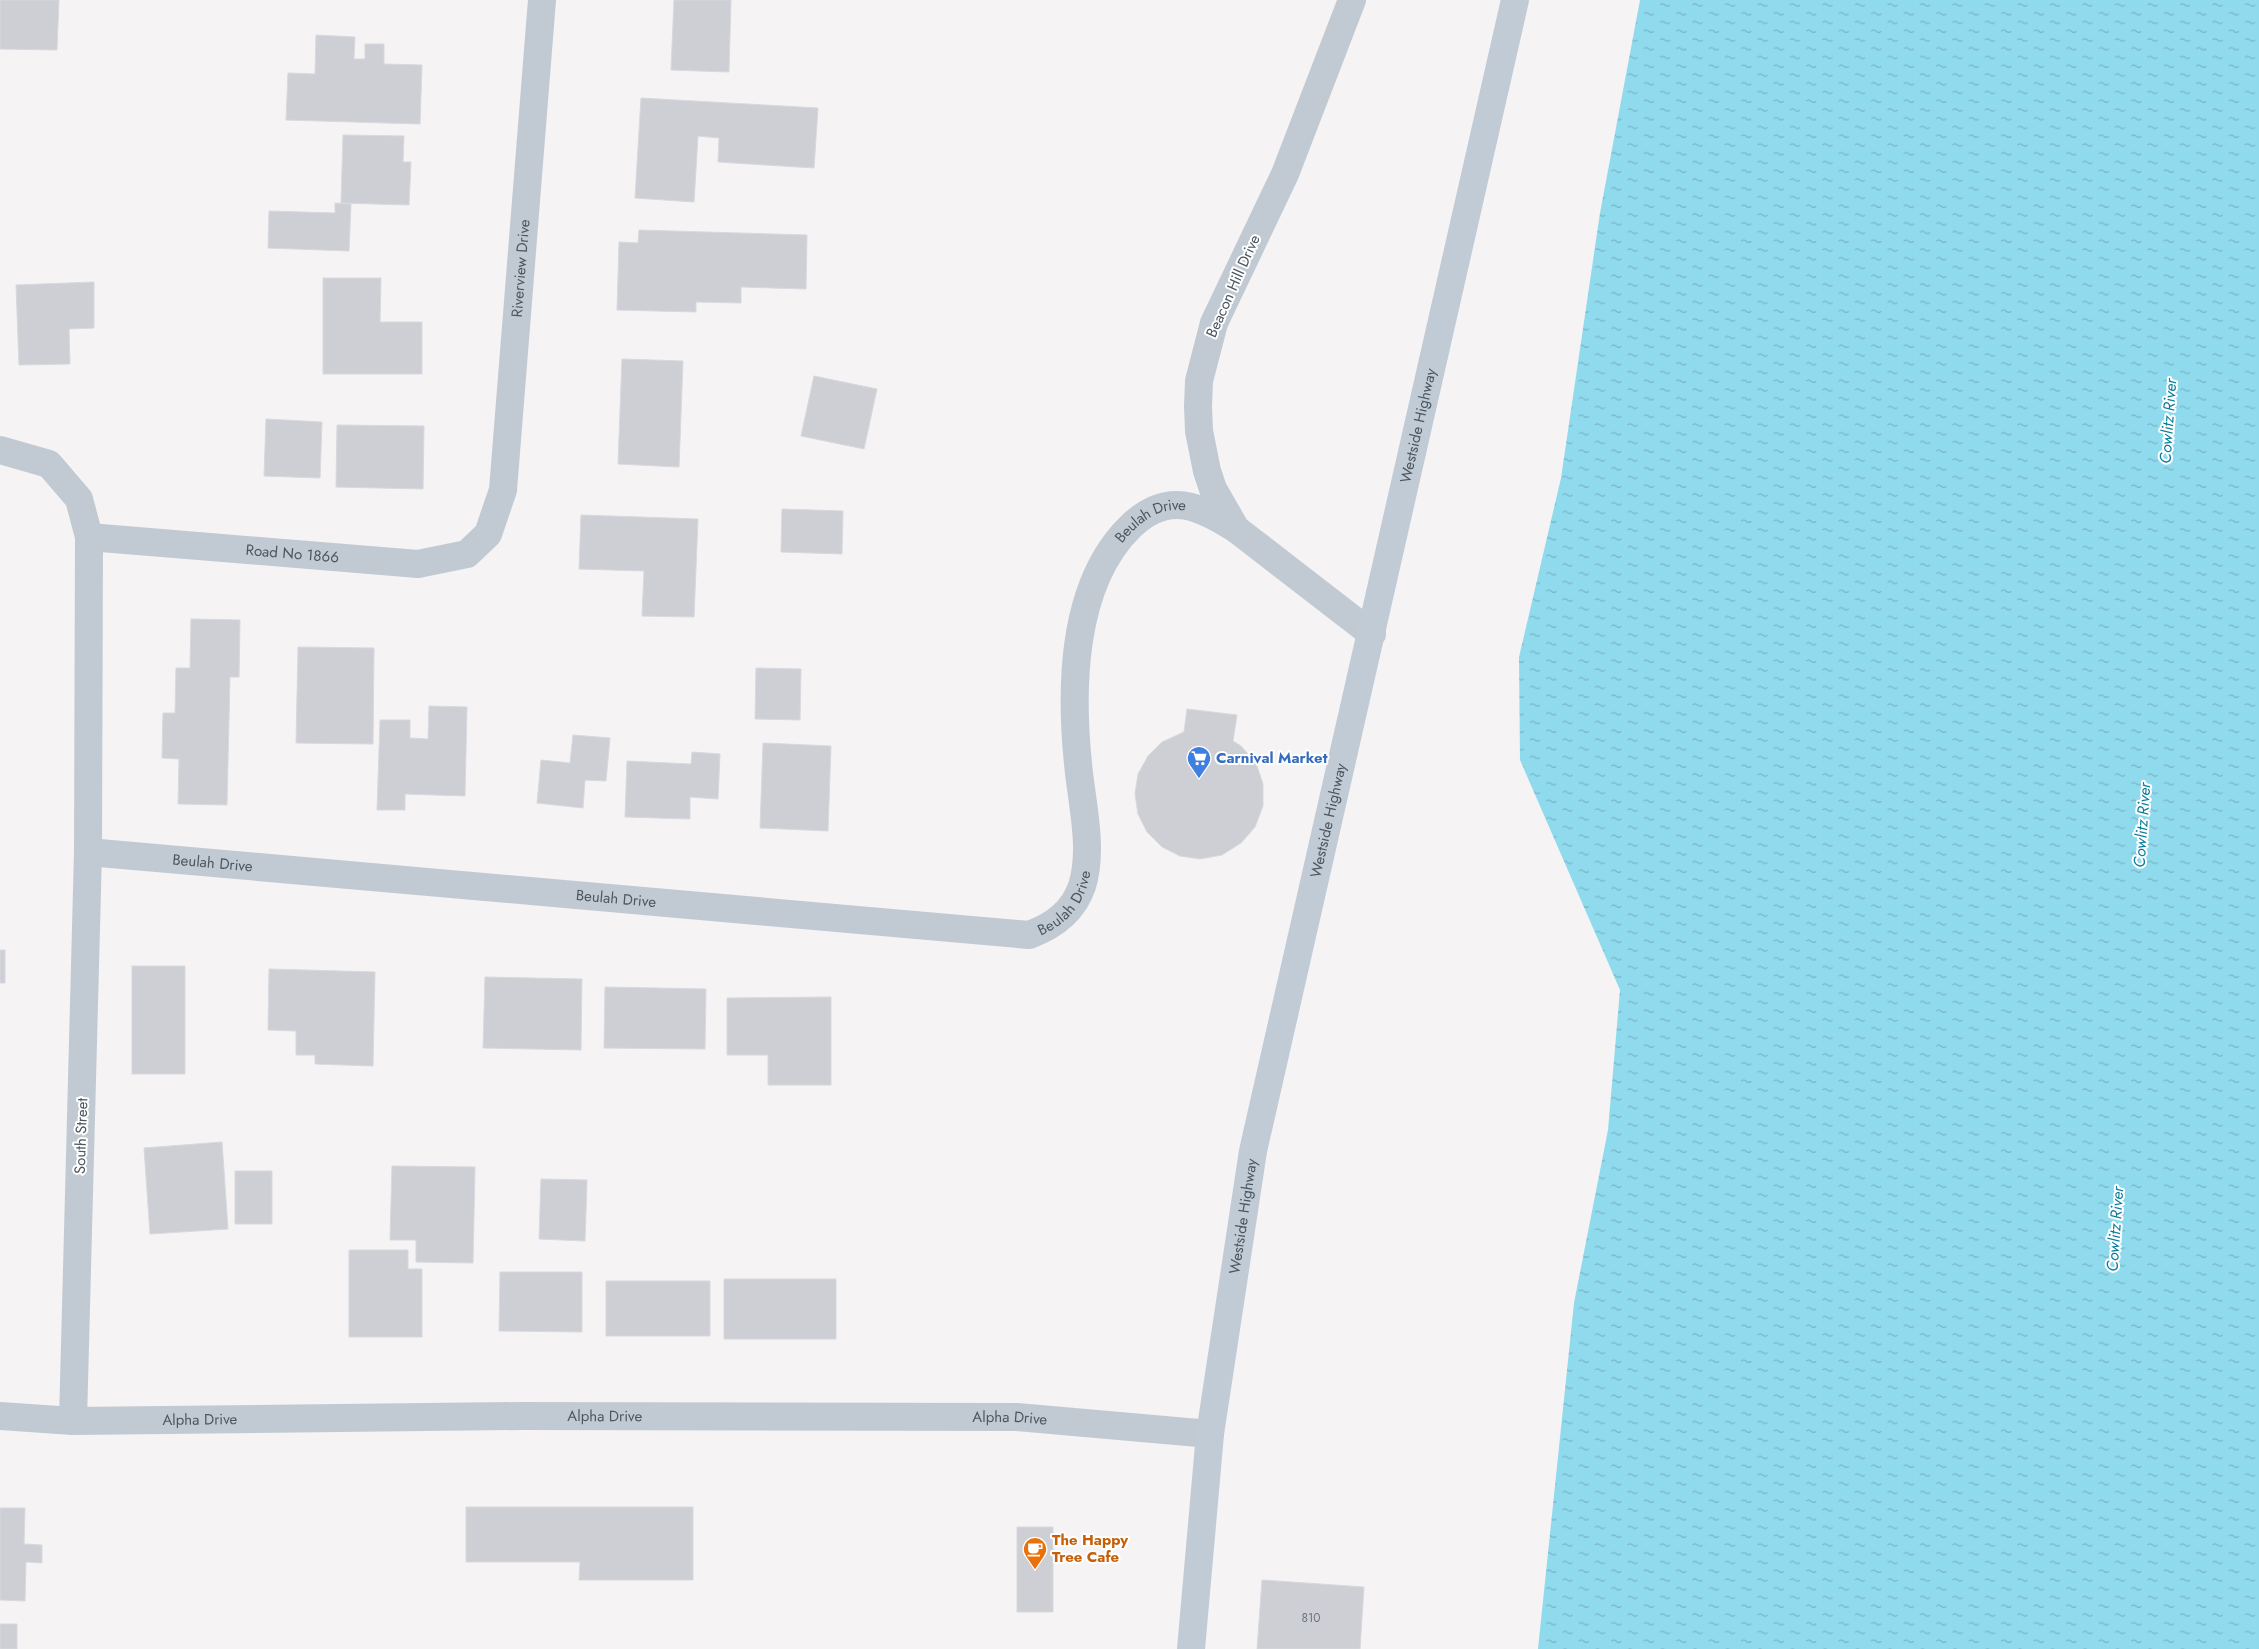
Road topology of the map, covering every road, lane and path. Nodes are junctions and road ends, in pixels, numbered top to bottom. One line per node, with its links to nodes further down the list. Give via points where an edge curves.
1 (542, 0): 6 (street, Riverview Drive, via 503,490)
2 (1352, 0): 5 (street, Beacon Hill Drive, via 1285,174 1227,293 1204,356 1199,381 1200,441 1213,489)
3 (1516, 0): 8 (main road, Westside Highway)
4 (0, 450): 7 (street, via 49,464 79,499)
5 (1236, 529): 8 (street, Beacon Hill Drive); 9 (street, Beulah Drive, via 1209,512 1191,506 1160,507 1140,518 1121,536 1092,583 1079,646 1076,706 1086,827 1082,885 1073,905 1062,918 1047,929 1029,935)
6 (488, 534): 7 (street, Road No 1866, via 466,554 418,564)
7 (89, 537): 9 (street)
8 (1372, 634): 12 (main road, Westside Highway, via 1253,1151)
9 (88, 852): 11 (street, South Street)
10 (0, 1416): 11 (street, Alpha Drive)
11 (73, 1421): 12 (street, Alpha Drive, via 521,1416 1017,1417)
12 (1210, 1434): 13 (main road, Westside Highway)
13 (1190, 1649)

